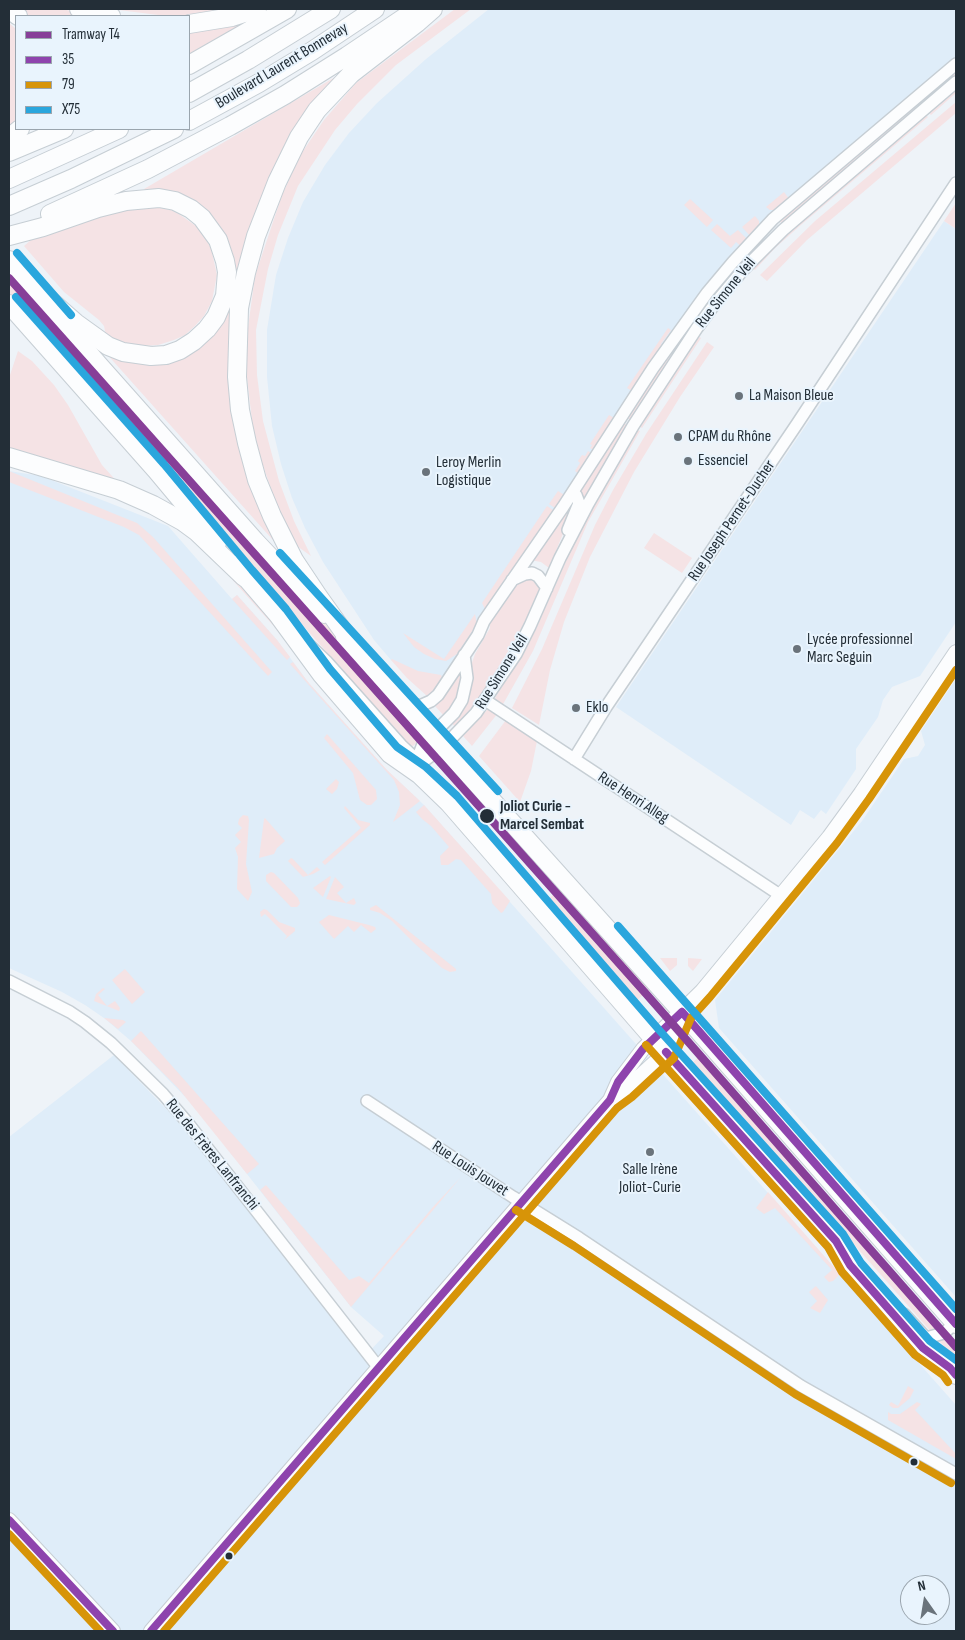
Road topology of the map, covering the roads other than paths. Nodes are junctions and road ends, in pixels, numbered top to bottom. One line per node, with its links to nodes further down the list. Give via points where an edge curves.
1 (79, 9): 8 (main road)
2 (257, 9): 9 (main road)
3 (287, 9): 10 (main road)
4 (330, 9): 13 (main road, Boulevard Laurent Bonnevay)
5 (374, 9): 14 (main road, Boulevard Laurent Bonnevay, via 312,51)
6 (418, 9): 24 (main road, via 230,126)
7 (433, 9): 36 (main road, via 351,74 322,105 299,137 283,167 256,236 239,308 237,377 245,435 257,480 294,560)
8 (106, 15)
9 (190, 24)
10 (190, 64)
11 (956, 64): 31 (street, Rue Simone Veil, via 791,204 749,244 707,293 663,354)
12 (956, 82): 32 (street, Rue Simone Veil, via 783,230 717,301 633,426)
13 (190, 92)
14 (190, 120)
15 (19, 130): 19 (main road)
16 (62, 130): 20 (main road)
17 (117, 130): 21 (main road)
18 (172, 130): 23 (main road)
19 (9, 138)
20 (9, 152)
21 (9, 179)
22 (956, 183): 42 (street, Rue Joseph Pernet-Ducher)
23 (14, 204)
24 (40, 224): 25 (main road); 26 (main road); 28 (main road, via 126,201 159,198 175,201 202,218 218,240 227,272 224,296 216,318 194,341 166,355 151,356 108,346)
25 (9, 231)
26 (9, 236)
27 (9, 260): 28 (main road)
28 (28, 281): 36 (main road, via 249,534)
29 (9, 304): 33 (main road, via 156,470)
30 (9, 457): 33 (main road, via 119,490 153,505 197,532)
31 (572, 493): 32 (street, Rue Simone Veil, via 579,503); 34 (street, Rue Simone Veil)
32 (560, 558): 35 (street, Rue Simone Veil)
33 (244, 577): 43 (main road, via 390,754)
34 (511, 581): 35 (street, via 532,573); 38 (street, Rue Simone Veil)
35 (547, 588): 39 (street, Rue Simone Veil, via 516,654)
36 (355, 648): 40 (main road)
37 (956, 652): 44 (street, via 861,793)
38 (464, 655): 40 (street, Rue Simone Veil, via 438,695 416,706); 41 (street, Rue Simone Veil, via 467,678 462,700)
39 (485, 700): 41 (street, Rue Simone Veil, via 459,732); 42 (street, Rue Henri Alleg)
40 (407, 704): 41 (main road)
41 (438, 740): 43 (street); 43 (street, via 420,750); 46 (main road)
42 (574, 759): 44 (street, Rue Henri Alleg)
43 (419, 767): 47 (main road)
44 (780, 895): 46 (street)
45 (9, 981): 54 (street, Rue des Frères Lanfranchi, via 85,1022 170,1101)
46 (682, 1012): 47 (street); 48 (street); 53 (main road)
47 (653, 1038): 48 (main road); 49 (street, via 618,1082)
48 (666, 1052): 49 (street); 52 (main road)
49 (610, 1100): 51 (street)
50 (367, 1102): 51 (street, Rue Louis Jouvet)
51 (521, 1202): 54 (street); 56 (street, Rue Louis Jouvet, via 802,1386)
52 (836, 1242): 53 (street, via 926,1338 944,1333); 55 (main road, via 850,1265 923,1348)
53 (956, 1324)
54 (380, 1368): 59 (street)
55 (956, 1375)
56 (956, 1474)
57 (9, 1520): 58 (street)
58 (113, 1631)
59 (151, 1631)

